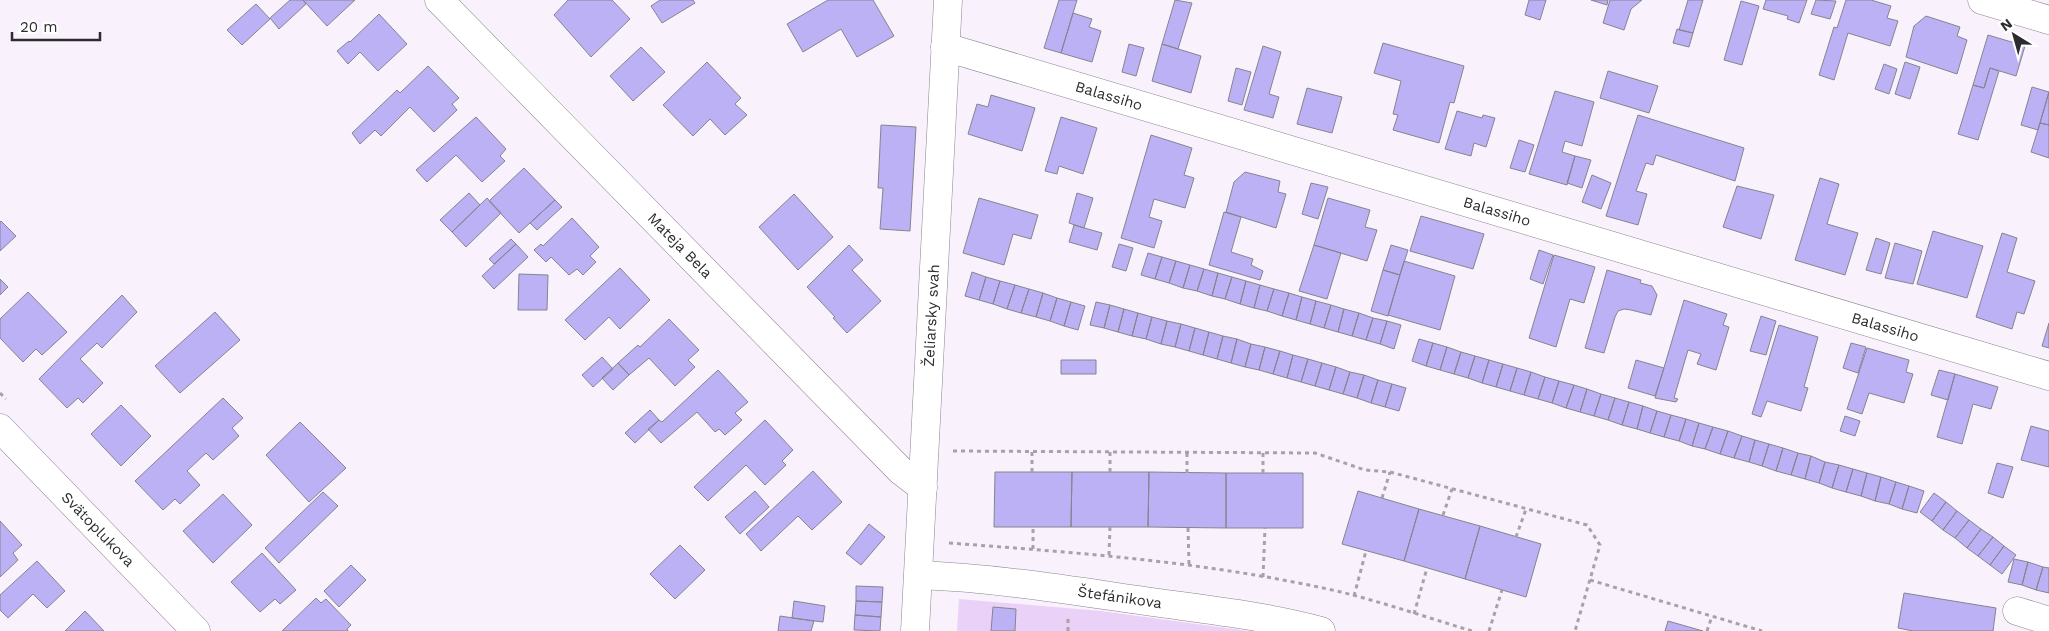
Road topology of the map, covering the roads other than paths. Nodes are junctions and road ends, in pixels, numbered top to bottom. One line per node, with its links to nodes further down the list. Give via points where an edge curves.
1 (439, 0): 8 (street, Mateja Bela, via 901,471)
2 (948, 0): 5 (street, Želiarsky svah)
3 (1982, 0): 4 (street)
4 (2049, 20)
5 (945, 47): 6 (street, Balassiho); 8 (street, Želiarsky svah)
6 (2049, 376)
7 (0, 428): 12 (street, Svätoplukova)
8 (923, 488): 9 (street, Želiarsky svah)
9 (918, 575): 13 (street, Želiarsky svah); 14 (street, Štefánikova, via 948,575 1035,585 1250,616)
10 (2017, 611): 11 (street)
11 (2049, 621)
12 (196, 631)
13 (915, 631)
14 (1321, 631)

